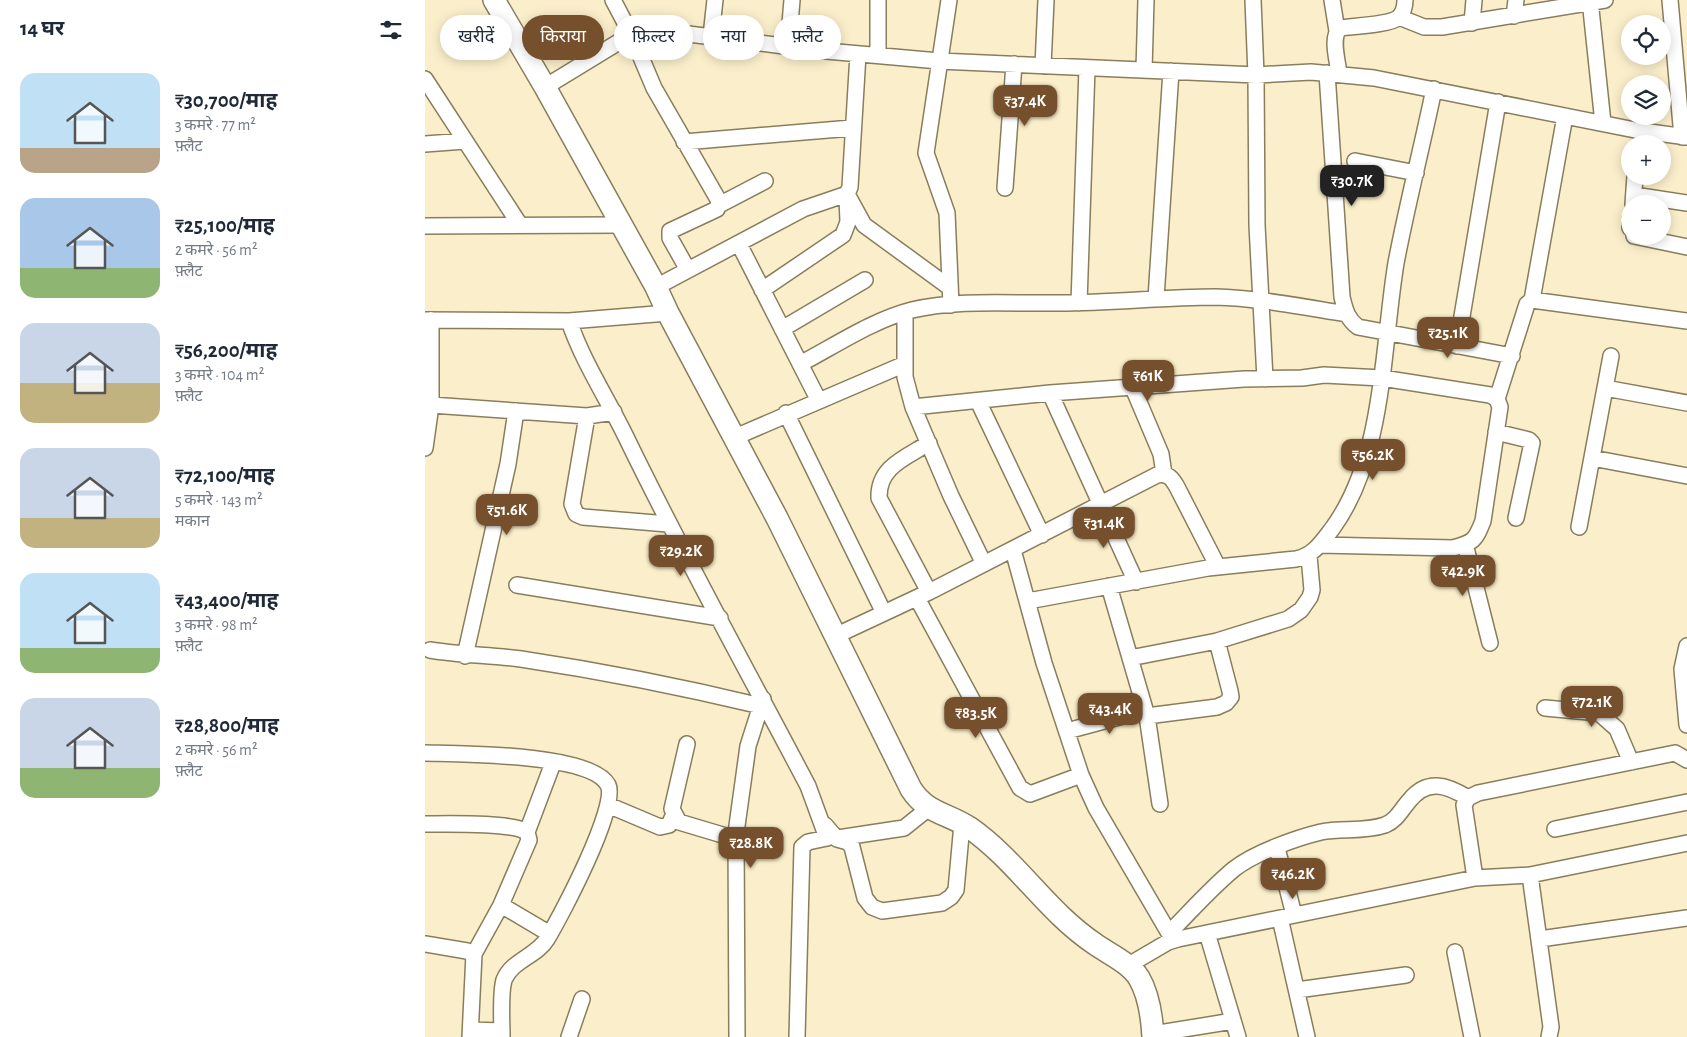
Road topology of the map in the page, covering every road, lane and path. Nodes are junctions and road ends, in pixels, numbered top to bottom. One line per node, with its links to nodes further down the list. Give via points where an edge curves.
1 (494, 0): 37 (street)
2 (613, 0): 16 (street)
3 (715, 0): 17 (street)
4 (792, 0): 18 (street)
5 (878, 0): 26 (street)
6 (949, 0): 28 (street)
7 (1046, 0): 30 (street)
8 (1146, 0): 32 (street)
9 (1253, 0): 35 (street)
10 (1332, 0): 22 (street)
11 (1405, 0): 20 (street)
12 (1474, 0): 21 (street)
13 (1516, 0): 19 (street)
14 (1670, 0): 45 (street)
15 (1595, 1): 19 (street); 41 (street)
16 (621, 15)
17 (713, 15)
18 (791, 15)
19 (1514, 16): 21 (street)
20 (1399, 17): 21 (street, via 1425,27); 22 (street)
21 (1472, 24)
22 (1337, 31): 34 (street)
23 (614, 47): 37 (street)
24 (841, 52): 25 (street)
25 (857, 54): 26 (street); 42 (street)
26 (878, 55): 28 (street)
27 (642, 60): 47 (street)
28 (939, 61): 29 (street); 66 (street, via 926,153 947,213)
29 (1014, 64): 30 (street); 52 (street)
30 (1043, 66): 31 (street)
31 (1087, 68): 32 (street); 71 (street)
32 (1144, 70): 33 (street)
33 (1171, 71): 35 (street); 68 (street)
34 (1333, 74): 35 (street); 38 (street); 75 (street, via 1342,297)
35 (1256, 75): 69 (street)
36 (425, 80): 46 (street)
37 (545, 87): 58 (street)
38 (1435, 89): 39 (street); 50 (street)
39 (1498, 102): 40 (street); 81 (street)
40 (1565, 116): 41 (street); 70 (street)
41 (1603, 123): 43 (street)
42 (852, 128): 47 (street); 53 (street)
43 (1630, 135)
44 (1671, 137): 45 (street)
45 (1684, 137)
46 (465, 141): 48 (street); 57 (street)
47 (684, 142): 56 (street)
48 (425, 144)
49 (1355, 161): 50 (street)
50 (1416, 173): 80 (street, via 1396,264)
51 (765, 181): 56 (street)
52 (1005, 188)
53 (847, 194): 60 (street, via 803,209); 66 (street, via 864,225); 67 (street, via 848,222 843,235)
54 (1671, 202): 55 (street)
55 (1687, 203)
56 (719, 205): 63 (street, via 717,209 670,231 670,238)
57 (520, 225): 58 (street); 59 (street)
58 (623, 225): 65 (street)
59 (425, 226)
60 (739, 244): 63 (street); 67 (street)
61 (1671, 244): 62 (street)
62 (1687, 247)
63 (688, 270): 65 (street)
64 (865, 280): 79 (street)
65 (656, 287): 74 (street)
66 (949, 287): 72 (street)
67 (763, 290): 79 (street)
68 (1157, 298): 69 (street); 71 (street)
69 (1261, 300): 75 (street); 87 (street)
70 (1532, 300): 78 (street); 82 (street, via 1527,304)
71 (1079, 303): 72 (street)
72 (951, 305): 73 (street)
73 (905, 312): 84 (street); 85 (street)
74 (668, 313): 77 (street); 102 (street)
75 (1347, 314): 80 (street, via 1359,327)
76 (428, 320): 77 (street); 95 (street)
77 (569, 321): 98 (street, via 580,352)
78 (1687, 321)
79 (782, 329): 84 (street)
80 (1389, 333): 81 (street); 86 (street)
81 (1457, 346): 82 (street)
82 (1512, 356): 91 (street)
83 (1611, 356): 89 (street)
84 (800, 364): 92 (street)
85 (905, 364): 92 (street); 96 (street)
86 (1382, 378): 87 (street, via 1324,375); 91 (street, via 1490,394); 114 (street, via 1374,427 1352,496)
87 (1265, 379): 88 (street)
88 (1133, 388): 90 (street); 106 (street, via 1161,454)
89 (1605, 388): 94 (street); 105 (street)
90 (1050, 394): 93 (street); 108 (street)
91 (1497, 399): 101 (street, via 1500,407)
92 (819, 401): 99 (street)
93 (978, 401): 96 (street); 112 (street)
94 (1687, 403)
95 (431, 405): 97 (street); 104 (street)
96 (913, 407): 103 (street)
97 (516, 411): 100 (street); 131 (street)
98 (613, 412): 100 (street); 110 (street)
99 (786, 413): 102 (street); 124 (street)
100 (587, 416): 110 (street, via 571,504 576,514)
101 (1496, 432): 109 (street, via 1531,443); 113 (street, via 1483,521 1477,538)
102 (733, 438): 126 (street)
103 (929, 443): 117 (street); 122 (street, via 886,471 878,484 879,498)
104 (425, 448)
105 (1592, 458): 107 (street); 111 (street)
106 (1164, 474): 108 (street); 118 (street, via 1171,477 1177,486)
107 (1687, 476)
108 (1100, 505): 112 (street); 119 (street)
109 (1515, 518)
110 (668, 524): 125 (street)
111 (1579, 527)
112 (1042, 535): 115 (street)
113 (1465, 544): 114 (street, via 1453,548); 128 (street)
114 (1320, 545): 116 (street)
115 (1013, 550): 117 (street); 123 (street)
116 (1309, 556): 118 (street); 127 (street, via 1312,590 1301,610 1288,619)
117 (984, 564): 122 (street)
118 (1218, 567): 119 (street)
119 (1136, 582): 121 (street)
120 (517, 585): 125 (street)
121 (1109, 586): 123 (street); 132 (street)
122 (923, 595): 124 (street); 143 (street, via 1020,788 1030,794)
123 (1028, 601): 137 (street)
124 (884, 613): 126 (street)
125 (720, 618): 133 (street)
126 (835, 636): 148 (street, via 911,789)
127 (1217, 641): 132 (street); 135 (street, via 1231,696 1226,703)
128 (1490, 642)
129 (1687, 646): 136 (street, via 1682,669)
130 (430, 650): 131 (street)
131 (465, 656): 133 (street, via 519,659)
132 (1130, 658): 135 (street)
133 (762, 702): 150 (street, via 808,786); 155 (street, via 748,746)
134 (1545, 708): 142 (street, via 1604,717 1617,729)
135 (1146, 713): 137 (street); 146 (street)
136 (1687, 725)
137 (1067, 731): 143 (street)
138 (687, 744): 149 (street)
139 (425, 753): 141 (street, via 497,755)
140 (1687, 760): 142 (street, via 1675,753)
141 (553, 762): 147 (street, via 592,771 602,778 610,791); 154 (street)
142 (1631, 762): 144 (street, via 1478,792)
143 (1081, 775): 166 (street, via 1096,808)
144 (1468, 798): 158 (street, via 1451,787 1427,787 1417,792 1400,814 1384,825 1322,832); 160 (street, via 1464,806)
145 (1687, 802): 153 (street)
146 (1160, 804)
147 (608, 805): 149 (street, via 660,827 669,825); 165 (street, via 581,878)
148 (929, 808): 152 (street); 156 (street, via 903,828)
149 (673, 816): 155 (street, via 679,822)
150 (822, 822): 156 (street); 181 (street, via 827,838 808,842 802,847)
151 (425, 824): 154 (street, via 514,828)
152 (962, 824): 156 (street, via 956,890 951,897 942,903 882,911 872,907 865,898 852,847 848,842); 171 (street, via 1003,855 1074,930)
153 (1555, 830)
154 (527, 832): 161 (street, via 529,840)
155 (736, 839): 180 (street)
156 (837, 839)
157 (1687, 843): 159 (street)
158 (1277, 848): 162 (street); 166 (street, via 1234,869)
159 (1530, 874): 160 (street); 167 (street)
160 (1475, 878): 162 (street)
161 (501, 905): 165 (street); 170 (street)
162 (1287, 916): 164 (street); 173 (street)
163 (1687, 918): 167 (street)
164 (1207, 933): 166 (street); 175 (street)
165 (550, 934): 177 (street, via 535,954 517,964 504,981)
166 (1171, 937): 171 (street)
167 (1540, 939): 185 (street, via 1551,1027)
168 (425, 944): 170 (street)
169 (1455, 952): 184 (street)
170 (474, 954): 176 (street)
171 (1127, 966): 178 (street, via 1139,978 1145,991)
172 (1406, 975): 173 (street)
173 (1297, 990): 183 (street)
174 (582, 999): 179 (street)
175 (1233, 1021): 178 (street); 182 (street)
176 (470, 1033): 177 (street)
177 (502, 1034)
178 (1153, 1036)
179 (569, 1037)
180 (737, 1037)
181 (797, 1037)
182 (1238, 1037)
183 (1307, 1037)
184 (1472, 1037)
185 (1549, 1037)

